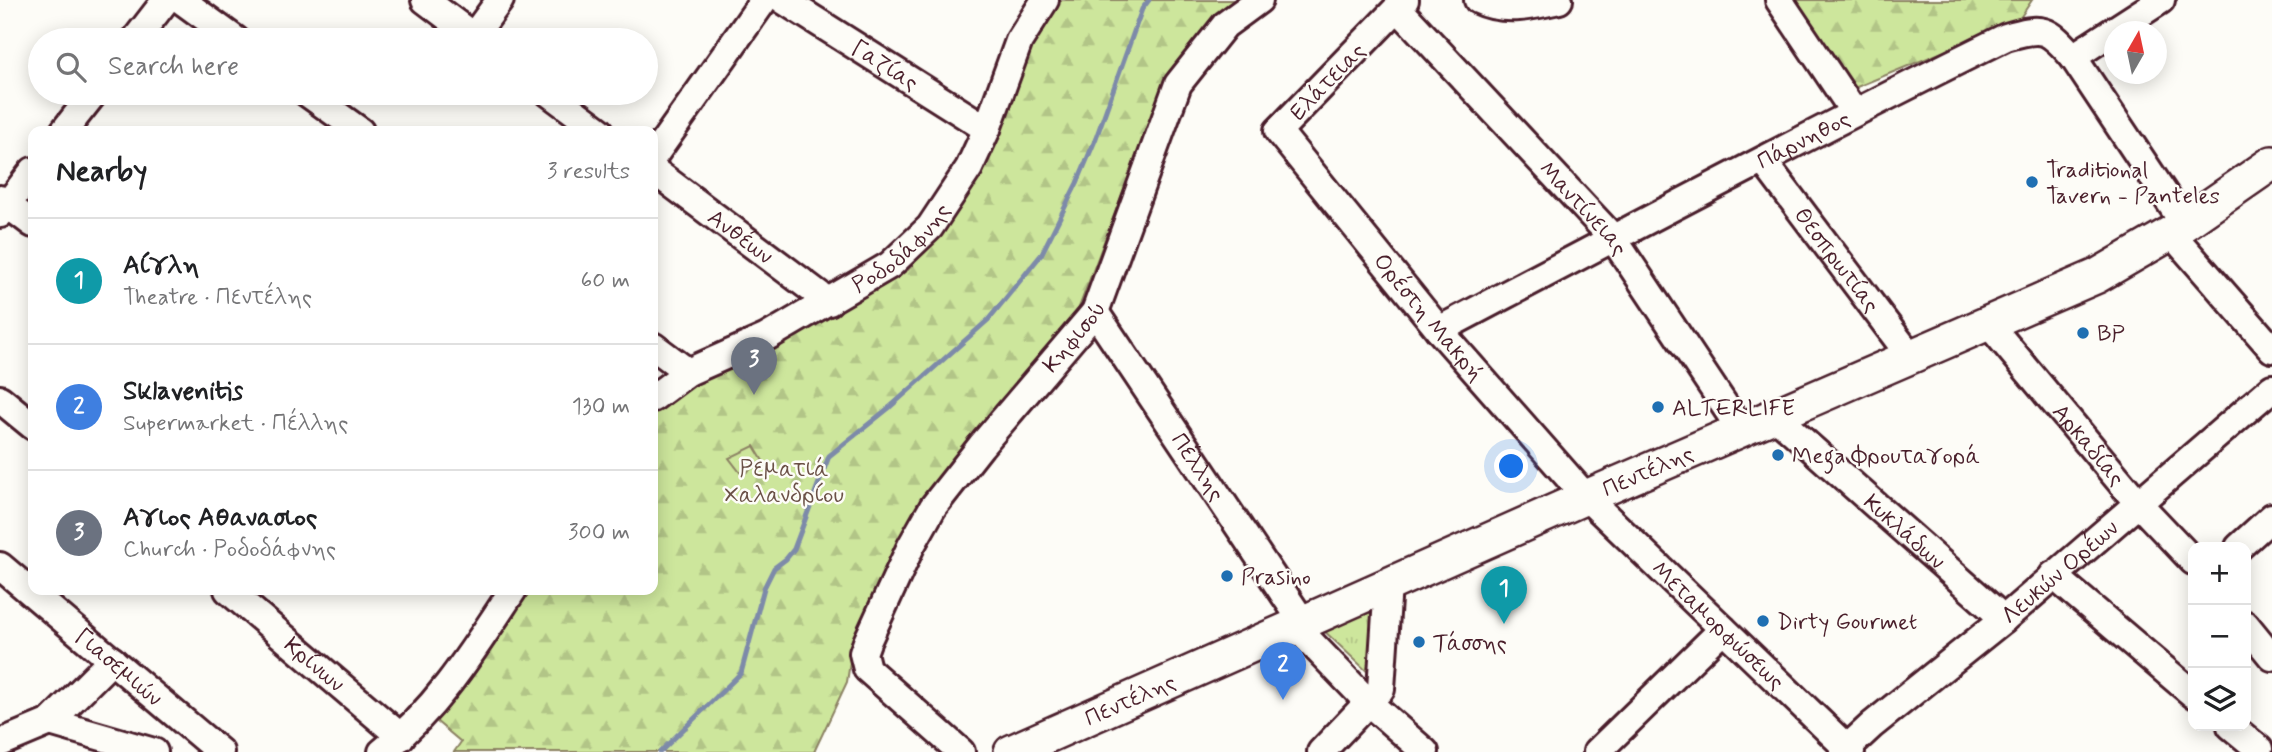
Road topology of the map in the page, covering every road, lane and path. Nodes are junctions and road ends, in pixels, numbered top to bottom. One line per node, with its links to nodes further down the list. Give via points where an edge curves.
1 (166, 0): 14 (street)
2 (181, 0): 15 (street)
3 (425, 0): 16 (street)
4 (500, 0): 17 (street)
5 (764, 0): 28 (street)
6 (783, 0): 26 (street, Γαζίας)
7 (1045, 0): 26 (street, Ροδοδάφνης, via 1019,41)
8 (1259, 0): 38 (street, Κηφισού, via 1224,25 1178,84)
9 (1478, 0): 10 (street, via 1490,6 1522,8)
10 (1559, 0)
11 (1779, 0): 22 (street)
12 (2161, 0): 18 (street)
13 (1401, 4): 27 (street, Ελάτειας); 36 (street, Μαντίνειας)
14 (144, 28)
15 (220, 28)
16 (463, 28)
17 (482, 28)
18 (2073, 57): 22 (street, Πάρνηθος, via 2045,31 2027,31); 35 (street)
19 (87, 105): 23 (street)
20 (324, 105): 24 (street)
21 (565, 105): 25 (street)
22 (1854, 112): 29 (street, Πάρνηθος)
23 (74, 126)
24 (353, 126)
25 (593, 126)
26 (987, 129): 37 (street, Ροδοδάφνης, via 969,168 930,227 890,265)
27 (1278, 131): 40 (street, Ορέστη Μακρή)
28 (658, 150)
29 (1763, 162): 36 (street, Πάρνηθος); 43 (street, Θεσπρωτίας)
30 (2272, 163): 35 (main road, Πεντέλης)
31 (658, 174): 37 (street, Ανθέων)
32 (28, 177): 33 (street)
33 (2, 206): 34 (street)
34 (28, 221)
35 (2178, 229): 39 (main road, Πεντέλης, via 2097,276); 41 (street)
36 (1613, 239): 40 (street, Πάρνηθος); 50 (street, Μαντίνειας)
37 (829, 302): 44 (street, Ροδοδάφνης, via 765,338)
38 (1095, 312): 64 (street, Πέλλης); 80 (street, Κηφισού, via 933,507 863,653 867,669)
39 (1988, 323): 43 (main road, Πεντέλης); 52 (street, Αρκαδίας)
40 (1439, 330): 51 (street, Ορέστη Μακρή)
41 (2272, 349)
42 (658, 350): 44 (street)
43 (1911, 357): 48 (main road, Πεντέλης)
44 (688, 372): 46 (street, Ροδοδάφνης)
45 (2272, 388): 52 (street, Λευκών Ορέων)
46 (658, 394)
47 (0, 399): 49 (street)
48 (1774, 415): 50 (main road, Πεντέλης); 63 (street, Κυκλάδων)
49 (28, 422)
50 (1741, 430): 51 (main road, Πεντέλης)
51 (1586, 496): 58 (main road, Πεντέλης); 65 (street, Μεταμορφώσεως)
52 (2138, 503): 55 (street, Αρκαδίας); 57 (street, Λευκών Ορέων)
53 (2272, 517): 54 (street)
54 (2244, 542)
55 (2188, 556)
56 (0, 566): 59 (street, Γιασεμιών)
57 (2053, 575): 63 (street, Λευκών Ορέων); 69 (street)
58 (1388, 584): 64 (main road, Πεντέλης); 70 (street, via 1382,686)
59 (28, 590)
60 (35, 595): 68 (street, Γιασεμιών)
61 (233, 595): 74 (street, Κρίνων)
62 (502, 595): 74 (street, via 454,679 427,712)
63 (2004, 618): 78 (street, Λευκών Ορέων)
64 (1298, 623): 70 (street, Πέλλης); 77 (main road, Πεντέλης)
65 (1723, 629): 78 (street, Μεταμορφώσεως); 83 (street)
66 (2251, 631): 67 (street)
67 (2272, 657)
68 (112, 660): 71 (street); 76 (street, Γιασεμιών)
69 (2188, 691)
70 (1369, 703): 81 (street); 82 (street, Πέλλης)
71 (50, 723): 73 (street); 79 (street)
72 (2239, 731): 75 (street)
73 (0, 743)
74 (391, 744)
75 (2262, 746)
76 (208, 748)
77 (1015, 751)
78 (1847, 751)
79 (154, 752)
80 (961, 752)
81 (1321, 752)
82 (1426, 752)
83 (1597, 752)

